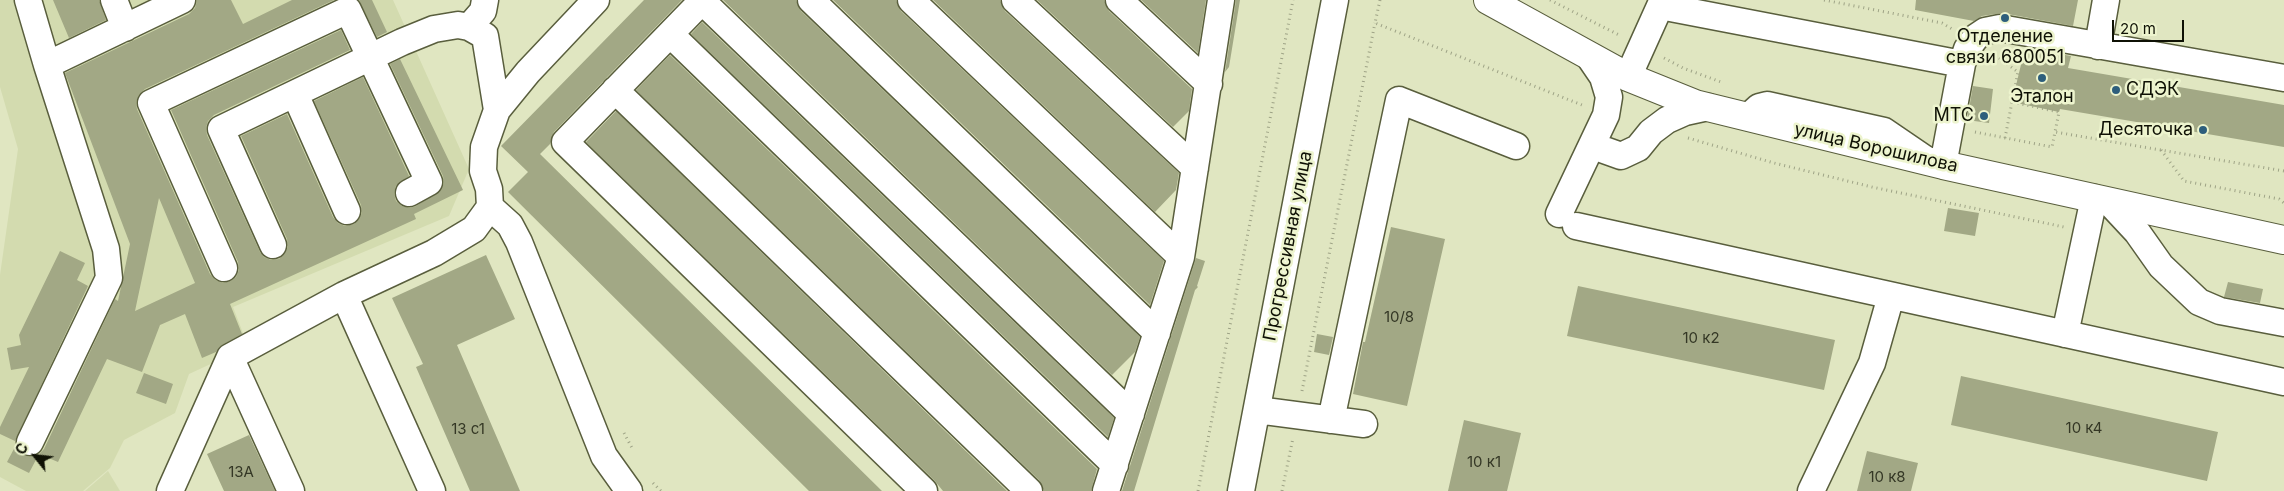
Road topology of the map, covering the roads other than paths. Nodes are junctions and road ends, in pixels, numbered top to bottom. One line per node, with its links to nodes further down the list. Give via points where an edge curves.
1 (28, 0): 22 (street)
2 (114, 0): 16 (street)
3 (182, 0): 16 (street)
4 (596, 0): 29 (street)
5 (811, 0): 45 (street)
6 (911, 0): 40 (street)
7 (1015, 0): 33 (street)
8 (1119, 0): 25 (street)
9 (1221, 0): 25 (street)
10 (1334, 0): 49 (street, Прогрессивная улица)
11 (1488, 0): 19 (main road, улица Ворошилова)
12 (2106, 0): 18 (street)
13 (703, 1): 17 (street); 50 (street)
14 (1661, 3): 21 (street); 23 (street)
15 (480, 19): 20 (street, via 434,29); 29 (street)
16 (125, 28): 22 (street)
17 (670, 34): 26 (street); 54 (street)
18 (2098, 46): 21 (street, via 2000,28 1976,37); 24 (street)
19 (1588, 55): 23 (main road, улица Ворошилова); 31 (street, via 1603,77 1609,97 1606,115)
20 (371, 57): 27 (street); 34 (street, via 429,182); 41 (street, via 348,10 150,103)
21 (1962, 64): 32 (street, via 1950,127)
22 (46, 65): 53 (street, via 106,249 109,278)
23 (1628, 77): 28 (main road, улица Ворошилова)
24 (2284, 78)
25 (1209, 84): 33 (street)
26 (615, 90): 59 (street, via 565,142); 60 (street)
27 (295, 94): 37 (street); 39 (street, via 221,129)
28 (1708, 107): 31 (street, via 1667,120 1638,148 1620,156); 32 (main road, улица Ворошилова)
29 (497, 110): 36 (street, via 484,146 483,171)
30 (1516, 146): 51 (street, via 1399,100)
31 (1593, 146): 43 (street, via 1567,220)
32 (1936, 163): 35 (main road, улица Ворошилова)
33 (1195, 168): 40 (street)
34 (409, 192)
35 (2101, 200): 38 (main road, улица Ворошилова); 44 (street, via 2137,232 2161,266 2200,302 2220,311); 46 (street, via 2087,232)
36 (490, 207): 42 (street, via 474,229); 58 (street, via 510,224 519,242 604,456)
37 (347, 211)
38 (2284, 240)
39 (273, 245)
40 (1181, 257): 45 (street)
41 (224, 268)
42 (344, 295): 47 (street); 57 (street)
43 (1891, 296): 46 (street); 63 (street, via 1872,363)
44 (2284, 323)
45 (1157, 333): 50 (street)
46 (2065, 334): 48 (street)
47 (230, 357): 55 (street); 56 (street)
48 (2284, 382)
49 (1257, 410): 51 (street); 62 (street, Прогрессивная улица)
50 (1131, 414): 54 (street)
51 (1331, 420): 52 (street)
52 (1364, 424)
53 (30, 442)
54 (1115, 465): 61 (street)
55 (170, 491)
56 (291, 491)
57 (432, 491)
58 (629, 491)
59 (924, 491)
60 (1029, 491)
61 (1106, 491)
62 (1241, 491)
63 (1811, 491)

